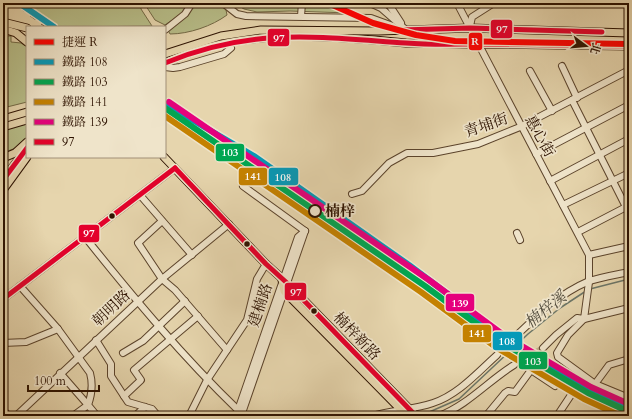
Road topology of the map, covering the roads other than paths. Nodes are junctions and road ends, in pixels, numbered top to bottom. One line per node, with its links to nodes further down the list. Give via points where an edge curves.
1 (192, 3): 14 (street, via 185,14)
2 (223, 3): 8 (street, via 240,15)
3 (302, 3): 8 (street)
4 (370, 3): 15 (street, via 381,8)
5 (388, 3): 15 (street)
6 (457, 3): 12 (street, 惠心街)
7 (494, 3): 12 (street, via 472,17)
8 (302, 16): 10 (street, via 371,18)
9 (3, 22): 11 (main road)
10 (393, 26)
11 (26, 28)
12 (470, 28): 15 (main road); 16 (main road); 18 (street, 惠心街)
13 (3, 29): 17 (main road, via 16,33)
14 (166, 29)
15 (405, 29): 21 (main road, via 247,32 221,36)
16 (629, 33)
17 (26, 41)
18 (477, 44): 19 (main road); 22 (main road, via 255,38 198,50); 33 (street, 惠心街)
19 (629, 46)
20 (231, 48): 23 (street, via 224,54 180,67)
21 (166, 54)
22 (166, 63)
23 (166, 66)
24 (562, 66): 27 (street)
25 (629, 70): 27 (street, 青埔街)
26 (530, 71): 29 (street)
27 (574, 99): 29 (street, 青埔街); 34 (street)
28 (629, 105): 34 (street)
29 (552, 110): 33 (street, 青埔街)
30 (24, 117): 31 (main road); 32 (main road)
31 (3, 119)
32 (3, 127)
33 (520, 127): 38 (street, 惠心街); 50 (street, 青埔街, via 478,144 433,153 407,153 389,163 362,190)
34 (586, 128): 38 (street); 39 (street)
35 (629, 139): 39 (street)
36 (26, 143): 40 (main road)
37 (26, 149): 45 (main road)
38 (536, 154): 46 (street, 惠心街)
39 (599, 154): 46 (street); 47 (street)
40 (3, 158)
41 (26, 158): 49 (main road)
42 (165, 158): 43 (main road, 楠梓新路)
43 (175, 168): 51 (street); 55 (main road, 楠梓新路)
44 (629, 173): 47 (street)
45 (3, 180)
46 (550, 180): 52 (street, 惠心街)
47 (613, 181): 52 (street); 53 (street)
48 (243, 186): 66 (street, 建楠路, via 305,231 298,237)
49 (3, 190)
50 (352, 194)
51 (140, 195): 54 (street); 58 (street)
52 (563, 205): 56 (street, 惠心街)
53 (628, 209): 56 (street)
54 (162, 221): 61 (street); 65 (street, via 138,243)
55 (229, 224): 61 (street, 朝明路); 63 (main road, 楠梓新路)
56 (578, 232): 62 (street, 惠心街)
57 (517, 233): 59 (street)
58 (85, 237): 68 (street); 72 (street)
59 (520, 240)
60 (629, 246): 62 (street)
61 (192, 255): 65 (street, 朝明路)
62 (589, 255): 67 (street)
63 (266, 264): 66 (main road, 楠梓新路); 83 (street, via 257,279 247,320)
64 (629, 272): 67 (street)
65 (162, 279): 71 (street); 72 (street, 朝明路)
66 (285, 281): 69 (main road); 99 (street, 建楠路); 100 (main road, 楠梓新路)
67 (589, 282): 75 (street); 78 (street, via 564,295)
68 (20, 286): 70 (street); 77 (street)
69 (284, 290): 99 (street, 建楠路); 100 (main road, 楠梓新路)
70 (3, 299)
71 (185, 301): 74 (street); 76 (street)
72 (137, 302): 76 (street); 79 (street, 朝明路)
73 (629, 308): 75 (street)
74 (198, 316): 80 (street); 83 (street)
75 (584, 319): 82 (street, via 577,318); 91 (street, via 559,348 558,357)
76 (158, 326): 80 (street); 84 (street, via 143,341)
77 (58, 329): 81 (street, via 26,342); 86 (street)
78 (519, 333)
79 (96, 340): 86 (street, 朝明路); 94 (street, via 111,364 111,376)
80 (172, 340): 90 (street); 94 (street, via 134,370 141,380)
81 (3, 343)
82 (543, 348)
83 (228, 350): 90 (street)
84 (123, 353)
85 (497, 355): 100 (street, via 443,399)
86 (78, 356): 89 (street, 朝明路); 96 (street, via 92,380 92,395)
87 (629, 359): 91 (street, via 609,365)
88 (514, 365): 109 (street, via 496,376 464,404)
89 (60, 373): 96 (street); 102 (street, 朝明路)
90 (207, 380): 99 (street); 107 (street)
91 (595, 384): 95 (street)
92 (555, 386): 110 (street, via 531,370 517,390 508,390)
93 (571, 395): 111 (street)
94 (124, 396): 97 (street, via 128,402)
95 (629, 398)
96 (88, 405): 103 (street); 104 (street)
97 (145, 408): 105 (street); 106 (street, via 152,409)
98 (3, 410): 101 (street)
99 (239, 413)
100 (408, 413): 108 (street)
101 (9, 416)
102 (16, 416)
103 (74, 416)
104 (97, 416)
105 (135, 416)
106 (158, 416)
107 (189, 416)
108 (372, 416)
109 (439, 416)
110 (486, 416)
111 (558, 416)

